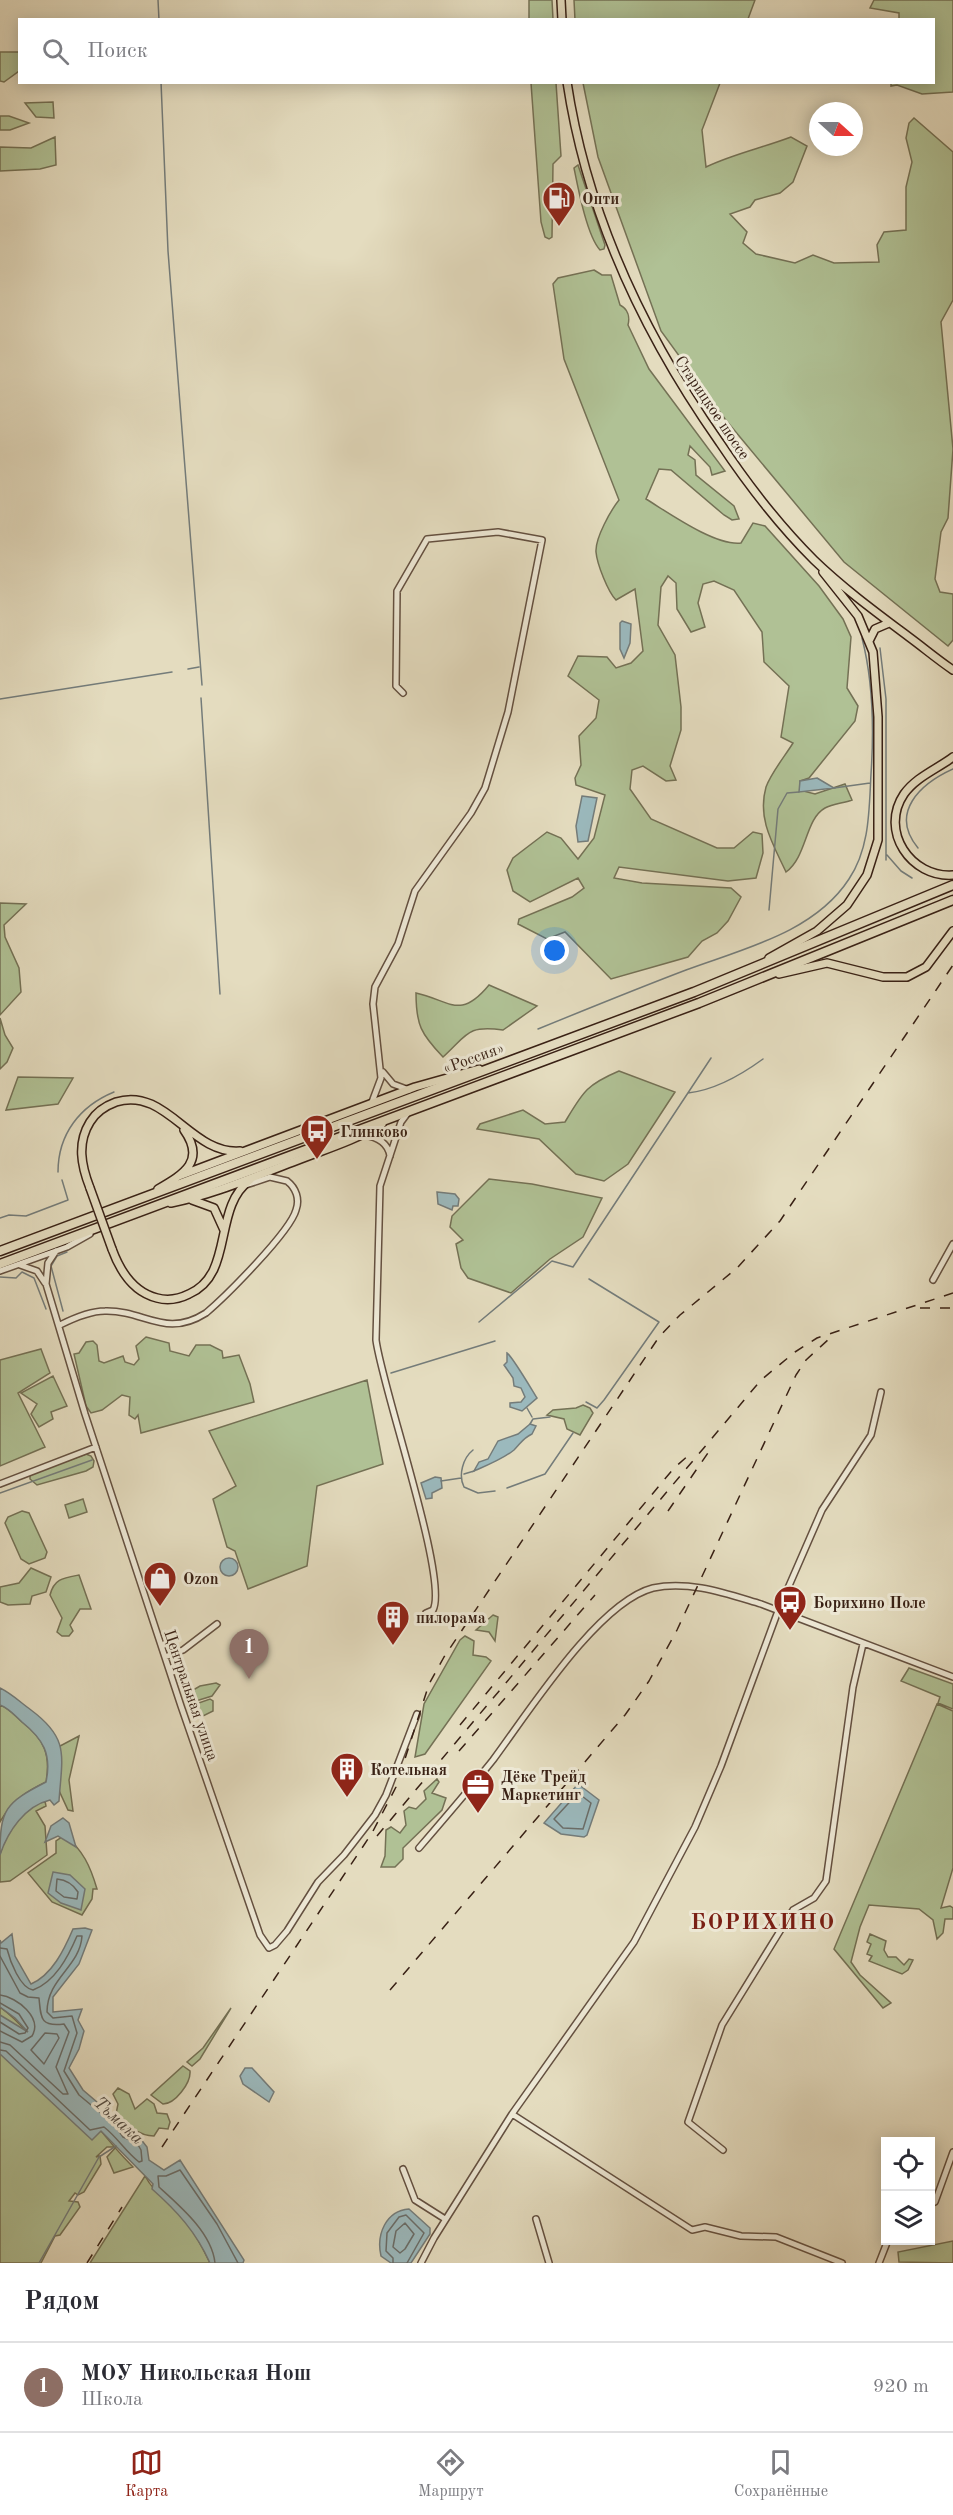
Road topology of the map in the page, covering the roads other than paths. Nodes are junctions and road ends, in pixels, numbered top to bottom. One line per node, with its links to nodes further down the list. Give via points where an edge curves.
1 (561, 0): 2 (main road)
2 (562, 18)
3 (567, 84): 4 (main road, Старицкое шоссе, via 604,228 650,332 738,470 785,530)
4 (817, 562): 5 (main road, Старицкое шоссе); 6 (main road, via 854,610)
5 (890, 623): 6 (main road, via 875,629); 7 (main road, Старицкое шоссе)
6 (869, 641): 14 (main road, via 877,679 879,822 871,866 853,898 827,923)
7 (949, 668)
8 (403, 693): 17 (street, via 396,686 397,591 427,539 498,532 542,540 508,712 485,788 415,891 398,944 375,987 373,1004)
9 (953, 757): 10 (main road, via 907,790 896,820 900,845 913,862 931,872)
10 (953, 875)
11 (953, 885): 14 (highway, «Россия»)
12 (952, 901): 15 (highway, «Россия»)
13 (953, 932): 15 (main road, via 926,968 907,977 883,977 827,963)
14 (745, 971): 16 (highway, «Россия»)
15 (749, 982): 20 (highway, «Россия»)
16 (492, 1066): 18 (main road); 23 (highway, «Россия»)
17 (381, 1068): 18 (street, via 389,1081); 19 (street, via 380,1088)
18 (409, 1090): 19 (main road)
19 (371, 1104): 25 (main road)
20 (412, 1109): 21 (highway, «Россия»); 27 (street, via 401,1122)
21 (399, 1114): 24 (main road); 33 (highway, «Россия»)
22 (181, 1125): 26 (main road, via 216,1147); 29 (main road, via 194,1155); 35 (main road, bridge, via 142,1101 121,1101 101,1109 92,1119 82,1144 81,1161 112,1249 123,1273 135,1287 156,1298 176,1298 198,1289 211,1276)
23 (323, 1130): 25 (main road); 31 (highway, «Россия»)
24 (364, 1135): 27 (street, via 382,1141); 28 (main road)
25 (278, 1140): 26 (main road)
26 (250, 1150): 29 (main road)
27 (391, 1157): 49 (street, via 380,1186 376,1340 432,1569 437,1598 433,1610)
28 (256, 1175): 30 (main road); 32 (main road)
29 (179, 1176): 31 (main road)
30 (242, 1187): 35 (main road); 44 (street, via 270,1177 282,1179 296,1194 296,1210 283,1232 206,1313 191,1321 165,1325 105,1311)
31 (141, 1198): 37 (highway, «Россия»)
32 (190, 1200): 33 (main road); 35 (main road, via 214,1208)
33 (148, 1208): 34 (highway, «Россия»)
34 (113, 1222): 38 (street); 39 (highway, «Россия»)
35 (224, 1230)
36 (953, 1244): 42 (street)
37 (0, 1251)
38 (56, 1251): 40 (street); 43 (street, via 48,1263)
39 (0, 1264)
40 (16, 1265): 41 (street); 43 (street, via 33,1269)
41 (0, 1271)
42 (933, 1280)
43 (46, 1284): 44 (street, Центральная улица)
44 (60, 1325): 46 (street, Центральная улица)
45 (881, 1392): 48 (street, via 871,1435 822,1510)
46 (96, 1448): 47 (street); 52 (street, Центральная улица)
47 (0, 1484)
48 (778, 1611): 51 (street); 55 (street, via 687,1586 644,1591 605,1617 576,1649); 56 (street, via 695,1827 634,1942)
49 (426, 1612)
50 (217, 1624): 52 (street, via 183,1650)
51 (863, 1644): 53 (street); 57 (street, via 853,1687 826,1881 814,1898 793,1910 722,2025 688,2122)
52 (165, 1657): 54 (street, Центральная улица, via 260,1935 269,1948 287,1931 318,1882 375,1815)
53 (953, 1677)
54 (417, 1714)
55 (419, 1848)
56 (512, 2114): 61 (street); 66 (street, via 692,2230 705,2227 741,2236 776,2237)
57 (723, 2150)
58 (953, 2152): 60 (street)
59 (403, 2169): 61 (street, via 415,2200)
60 (935, 2202)
61 (445, 2219): 64 (street)
62 (536, 2219): 65 (street)
63 (886, 2245): 67 (street)
64 (421, 2263)
65 (549, 2263)
66 (842, 2263)
67 (879, 2263)

